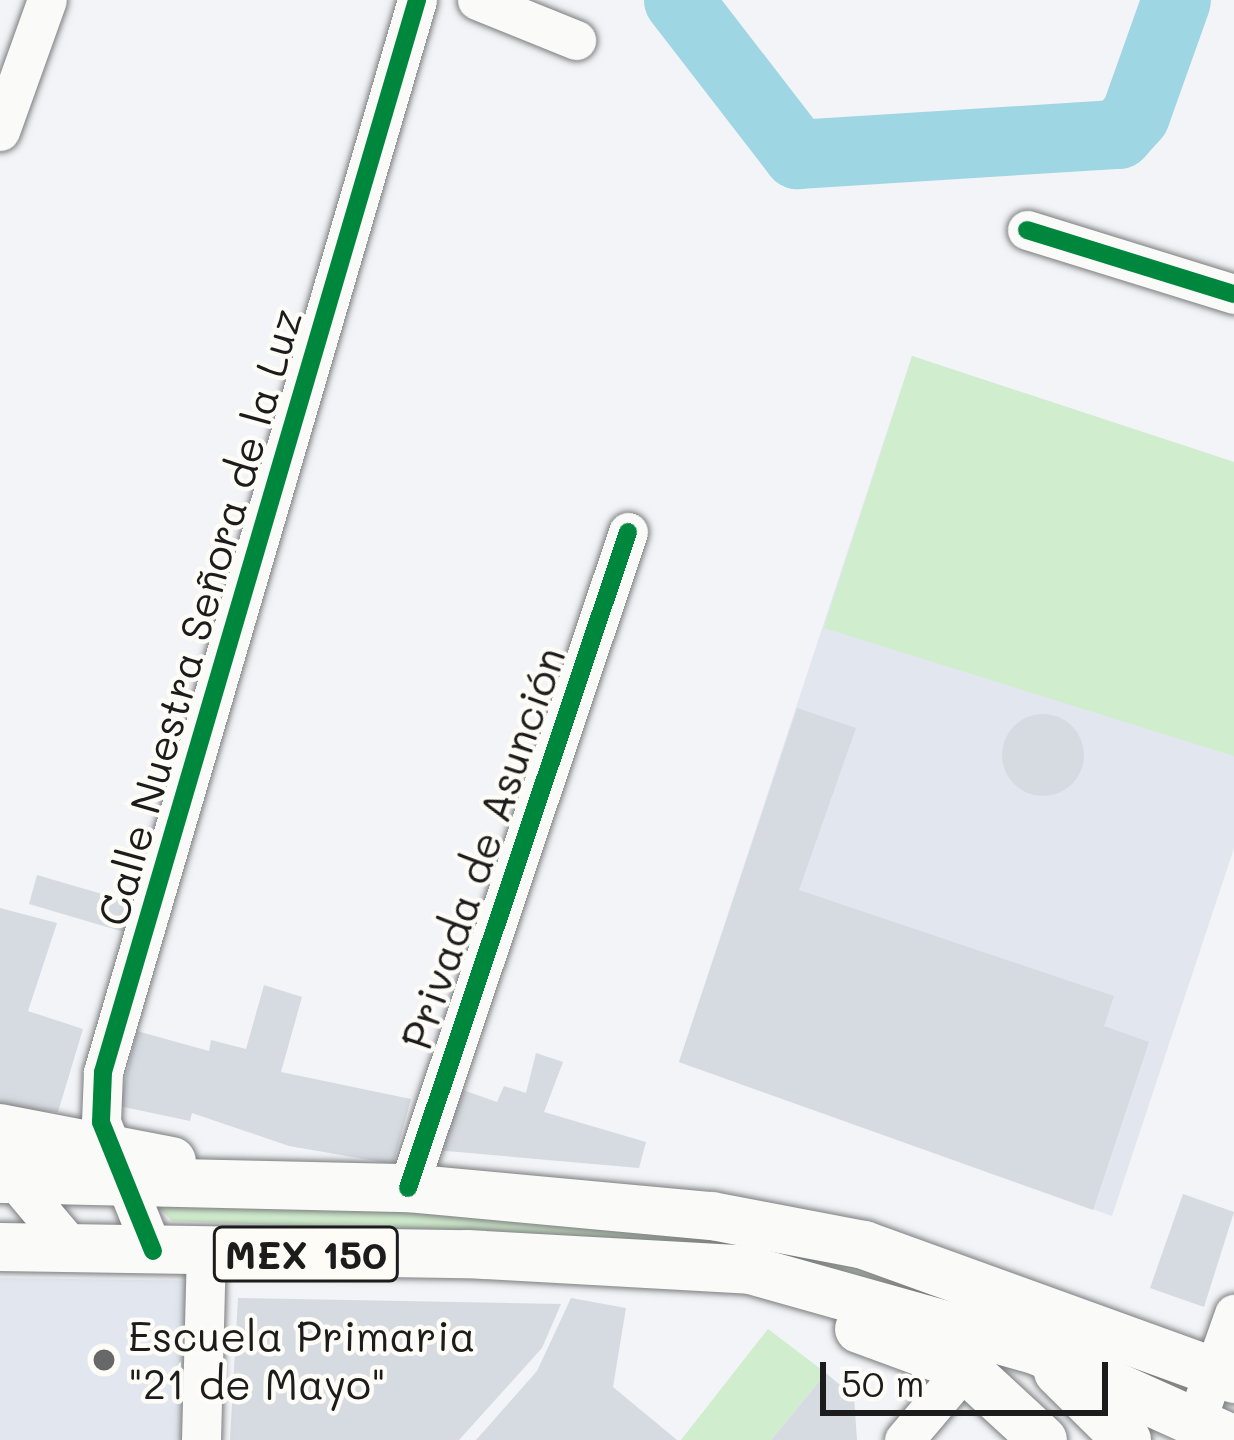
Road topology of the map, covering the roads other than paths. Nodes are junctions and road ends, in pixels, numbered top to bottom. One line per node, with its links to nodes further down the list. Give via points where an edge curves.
1 (46, 0): 5 (street)
2 (417, 0): 10 (street, Calle Nuestra Señora de la Luz, via 103,1072 101,1122)
3 (478, 0): 4 (street)
4 (576, 40)
5 (0, 131)
6 (1027, 230): 7 (street)
7 (1234, 294)
8 (628, 532): 12 (street, Privada de Asunción)
9 (0, 1128): 10 (main road)
10 (118, 1162): 11 (main road, MEX 150); 12 (main road, MEX 150, via 246,1180); 15 (street, Calle Nuestra Señora de la Luz)
11 (5, 1174): 14 (street)
12 (407, 1188): 18 (main road, MEX 150, via 712,1216 864,1245)
13 (0, 1247): 14 (main road, MEX 150)
14 (72, 1248): 15 (main road, MEX 150)
15 (153, 1251): 16 (main road, MEX 150)
16 (206, 1253): 17 (main road, MEX 150); 25 (street)
17 (611, 1260): 20 (main road, via 751,1270); 21 (main road, MEX 150, via 903,1341)
18 (988, 1289): 20 (main road); 22 (main road)
19 (1234, 1314): 22 (street)
20 (1035, 1350): 23 (main road); 24 (main road)
21 (965, 1368): 26 (street); 27 (main road, MEX 150)
22 (1224, 1375): 23 (street)
23 (1215, 1432)
24 (1109, 1434)
25 (201, 1440)
26 (904, 1440)
27 (1043, 1440)

